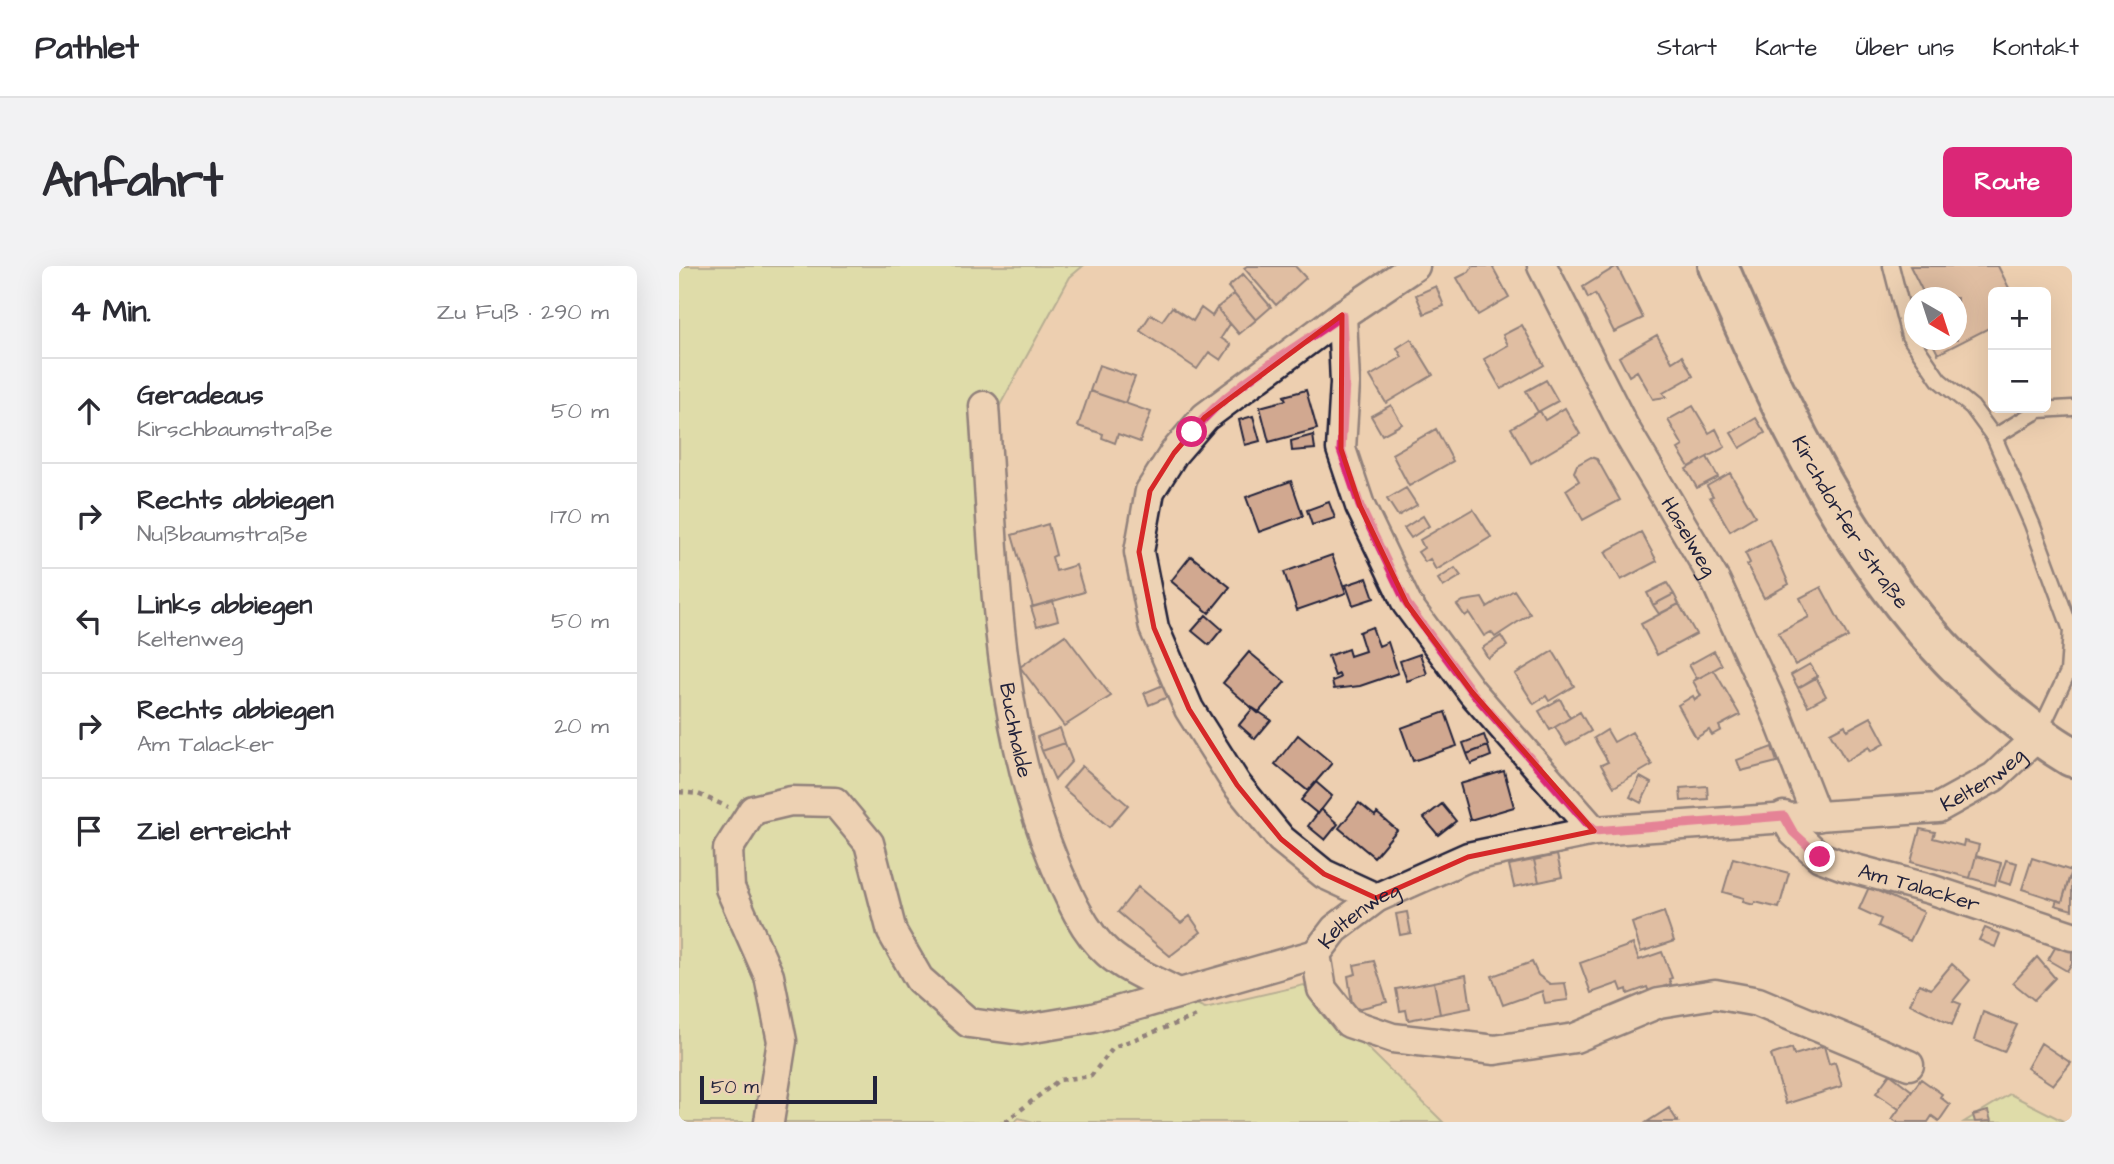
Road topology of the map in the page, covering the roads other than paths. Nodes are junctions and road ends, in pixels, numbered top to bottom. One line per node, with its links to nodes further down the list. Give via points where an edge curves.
1 (1415, 266): 5 (street)
2 (1542, 266): 12 (street, Haselweg, via 1624,427 1716,582 1777,715)
3 (1718, 266): 9 (main road, Kirchdorfer Straße, via 1760,363 1831,497 1876,568 1957,667)
4 (1891, 266): 8 (lane, via 1909,335 1939,380 1972,407)
5 (1342, 315): 13 (street, via 1345,383 1341,450 1360,506 1407,604 1472,692); 14 (street, via 1205,417 1174,453 1150,491 1139,552 1154,628 1189,709 1237,785 1292,848 1324,874)
6 (984, 406): 17 (street, Buchhalde, via 1000,641 1019,755 1042,832 1088,930 1109,955)
7 (2072, 408): 8 (lane, via 2039,410)
8 (1994, 437): 9 (lane, via 2071,629 2068,672)
9 (2038, 736): 10 (main road, Kirchdorfer Straße); 12 (street, Keltenweg, via 1994,777 1938,808)
10 (2072, 757)
11 (1784, 816): 12 (street, Keltenweg); 13 (street, Keltenweg); 15 (street, Am Talacker, via 1793,832 1820,857)
12 (1817, 817)
13 (1594, 831): 14 (street, Keltenweg, via 1468,857)
14 (1376, 898): 16 (street, Keltenweg, via 1335,929)
15 (2072, 936)
16 (1316, 954): 17 (street); 18 (street, Keltenweg, via 1322,989 1349,1023 1393,1038 1495,1049 1575,1038 1658,1003 1715,995 1758,1002)
17 (1178, 993): 19 (street, via 1093,1018 1021,1030 969,1023 919,978 892,932 869,843 835,803 791,802 753,810 728,849 730,888 769,976 782,1041)
18 (1909, 1065)
19 (769, 1122)

